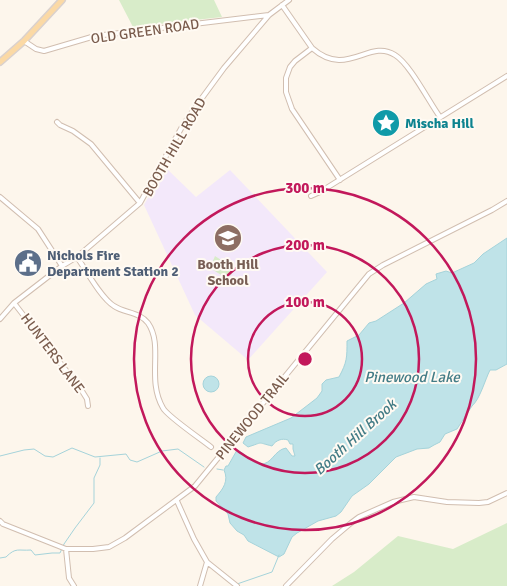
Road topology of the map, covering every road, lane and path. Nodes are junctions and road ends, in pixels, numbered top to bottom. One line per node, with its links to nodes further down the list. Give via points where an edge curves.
1 (62, 0): 5 (main road)
2 (289, 0): 3 (street, BOOTH HILL ROAD)
3 (282, 5): 4 (street, BOOTH HILL ROAD); 6 (street)
4 (269, 15): 5 (street, OLD GREEN ROAD, via 95,36 44,50); 15 (street, BOOTH HILL ROAD, via 198,103)
5 (24, 41): 7 (main road)
6 (312, 48): 9 (street, via 332,60 347,60 379,51 393,53 406,66); 11 (street, via 290,67 286,92 292,108)
7 (0, 62)
8 (507, 76): 9 (street)
9 (440, 117): 11 (street)
10 (57, 122): 15 (street, via 92,144)
11 (340, 180): 12 (street)
12 (311, 196)
13 (0, 197): 17 (street, via 38,229)
14 (507, 200): 23 (street, PINEWOOD TRAIL, via 369,274 195,486)
15 (140, 203): 16 (street, BOOTH HILL ROAD)
16 (77, 257): 17 (street, BOOTH HILL ROAD); 21 (street, via 108,301 146,320 155,339 154,385 164,409)
17 (62, 266): 18 (street, BOOTH HILL ROAD)
18 (14, 302): 19 (street, BOOTH HILL ROAD); 20 (street, HUNTERS LANE, via 82,390)
19 (0, 319)
20 (88, 406)
21 (210, 446)
22 (507, 493): 30 (street, via 479,503 414,497 393,502 351,523)
23 (177, 501): 25 (street, PINEWOOD TRAIL, via 109,547 92,550); 26 (street)
24 (0, 521): 25 (street, PINEWOOD TRAIL)
25 (64, 548): 27 (street, via 69,578)
26 (206, 562): 28 (street); 29 (street)
27 (74, 586)
28 (200, 586)
29 (237, 586)
30 (286, 586)

